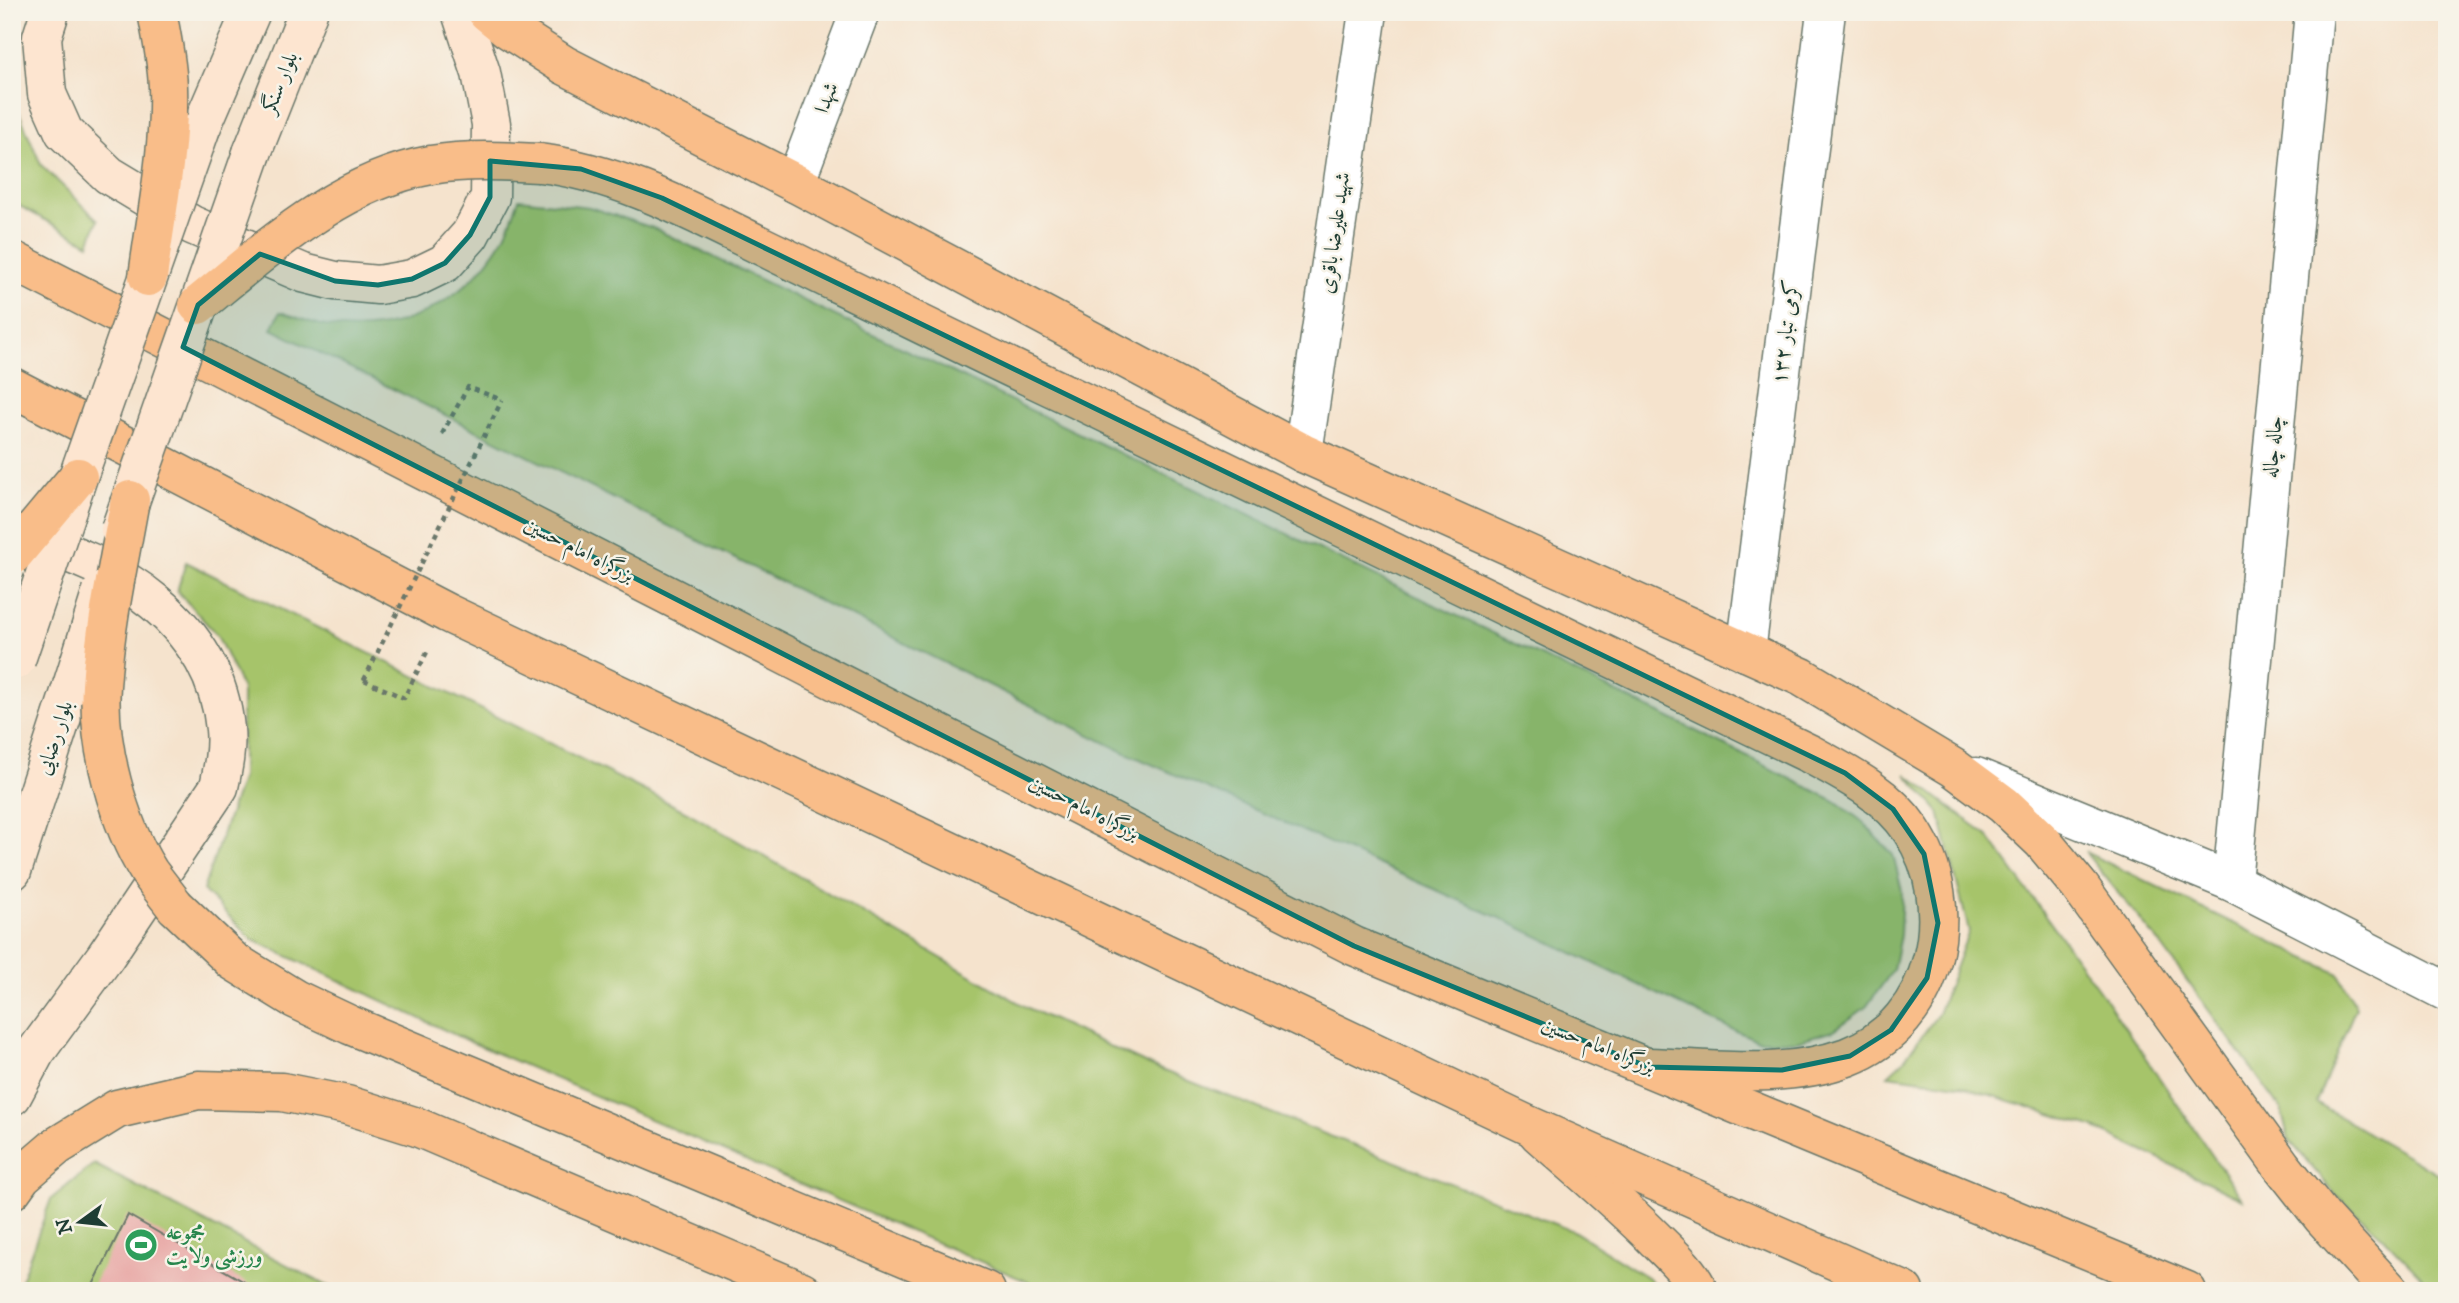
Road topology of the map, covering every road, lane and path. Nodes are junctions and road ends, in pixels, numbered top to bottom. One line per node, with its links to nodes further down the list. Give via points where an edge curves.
1 (50, 12): 5 (main road, via 42,37 47,94 64,132 109,175 192,225 303,273 378,285 412,279 444,263 470,235 490,197 491,124 481,73)
2 (157, 12): 13 (main road, bridge, via 168,89)
3 (251, 12): 13 (main road, bridge, via 201,128)
4 (309, 12): 14 (main road, بلوار سنگر, bridge)
5 (461, 12)
6 (487, 12): 11 (main road, via 564,65)
7 (860, 12): 11 (street, شهدا)
8 (1368, 12): 16 (street, شهید علیرضا باقری)
9 (1826, 12): 23 (street, کرمی تبار ۱۳۲)
10 (2314, 12): 27 (street, چاله چاله)
11 (795, 183): 16 (main road)
12 (12, 260): 17 (main road, بزرگراه امام حسین)
13 (148, 277): 18 (main road, bridge)
14 (198, 305): 19 (main road, بلوار سنگر, bridge); 29 (main road, bridge, via 324,208 383,180 432,165 474,160 539,163 606,176 662,198 1077,398 1810,754 1872,790 1910,828 1924,853 1936,900 1934,960 1906,1012 1870,1045 1825,1064 1782,1070)
15 (12, 387): 22 (main road)
16 (1303, 453): 23 (main road)
17 (423, 470): 22 (path, bridge, via 468,387 502,400 364,680 404,698); 29 (main road, بزرگراه امام حسین, via 1354,946)
18 (78, 477): 21 (main road, bridge); 24 (main road, bridge)
19 (130, 500): 26 (main road, بلوار رضایی, bridge); 34 (main road, bridge, via 100,688 107,761 127,826 149,871 203,935 233,961 295,999 350,1025)
20 (12, 537): 30 (main road, via 76,555 157,603 191,639 206,664 219,698 225,759 219,787 35,1053)
21 (12, 556)
22 (447, 613): 31 (main road)
23 (1746, 652): 25 (main road, via 1802,677)
24 (14, 666)
25 (1954, 768): 27 (street); 38 (main road, via 2042,841 2281,1165 2330,1227)
26 (12, 870)
27 (2232, 882): 28 (street)
28 (2447, 992)
29 (1648, 1067): 37 (main road, بزرگراه امام حسین)
30 (12, 1096)
31 (1528, 1125): 35 (main road, via 1627,1211 1682,1266); 36 (main road)
32 (12, 1190): 33 (main road, via 57,1146 117,1109 198,1090 282,1092 417,1126)
33 (803, 1291)
34 (986, 1291)
35 (1699, 1291)
36 (1904, 1291)
37 (2187, 1291)
38 (2390, 1291)

